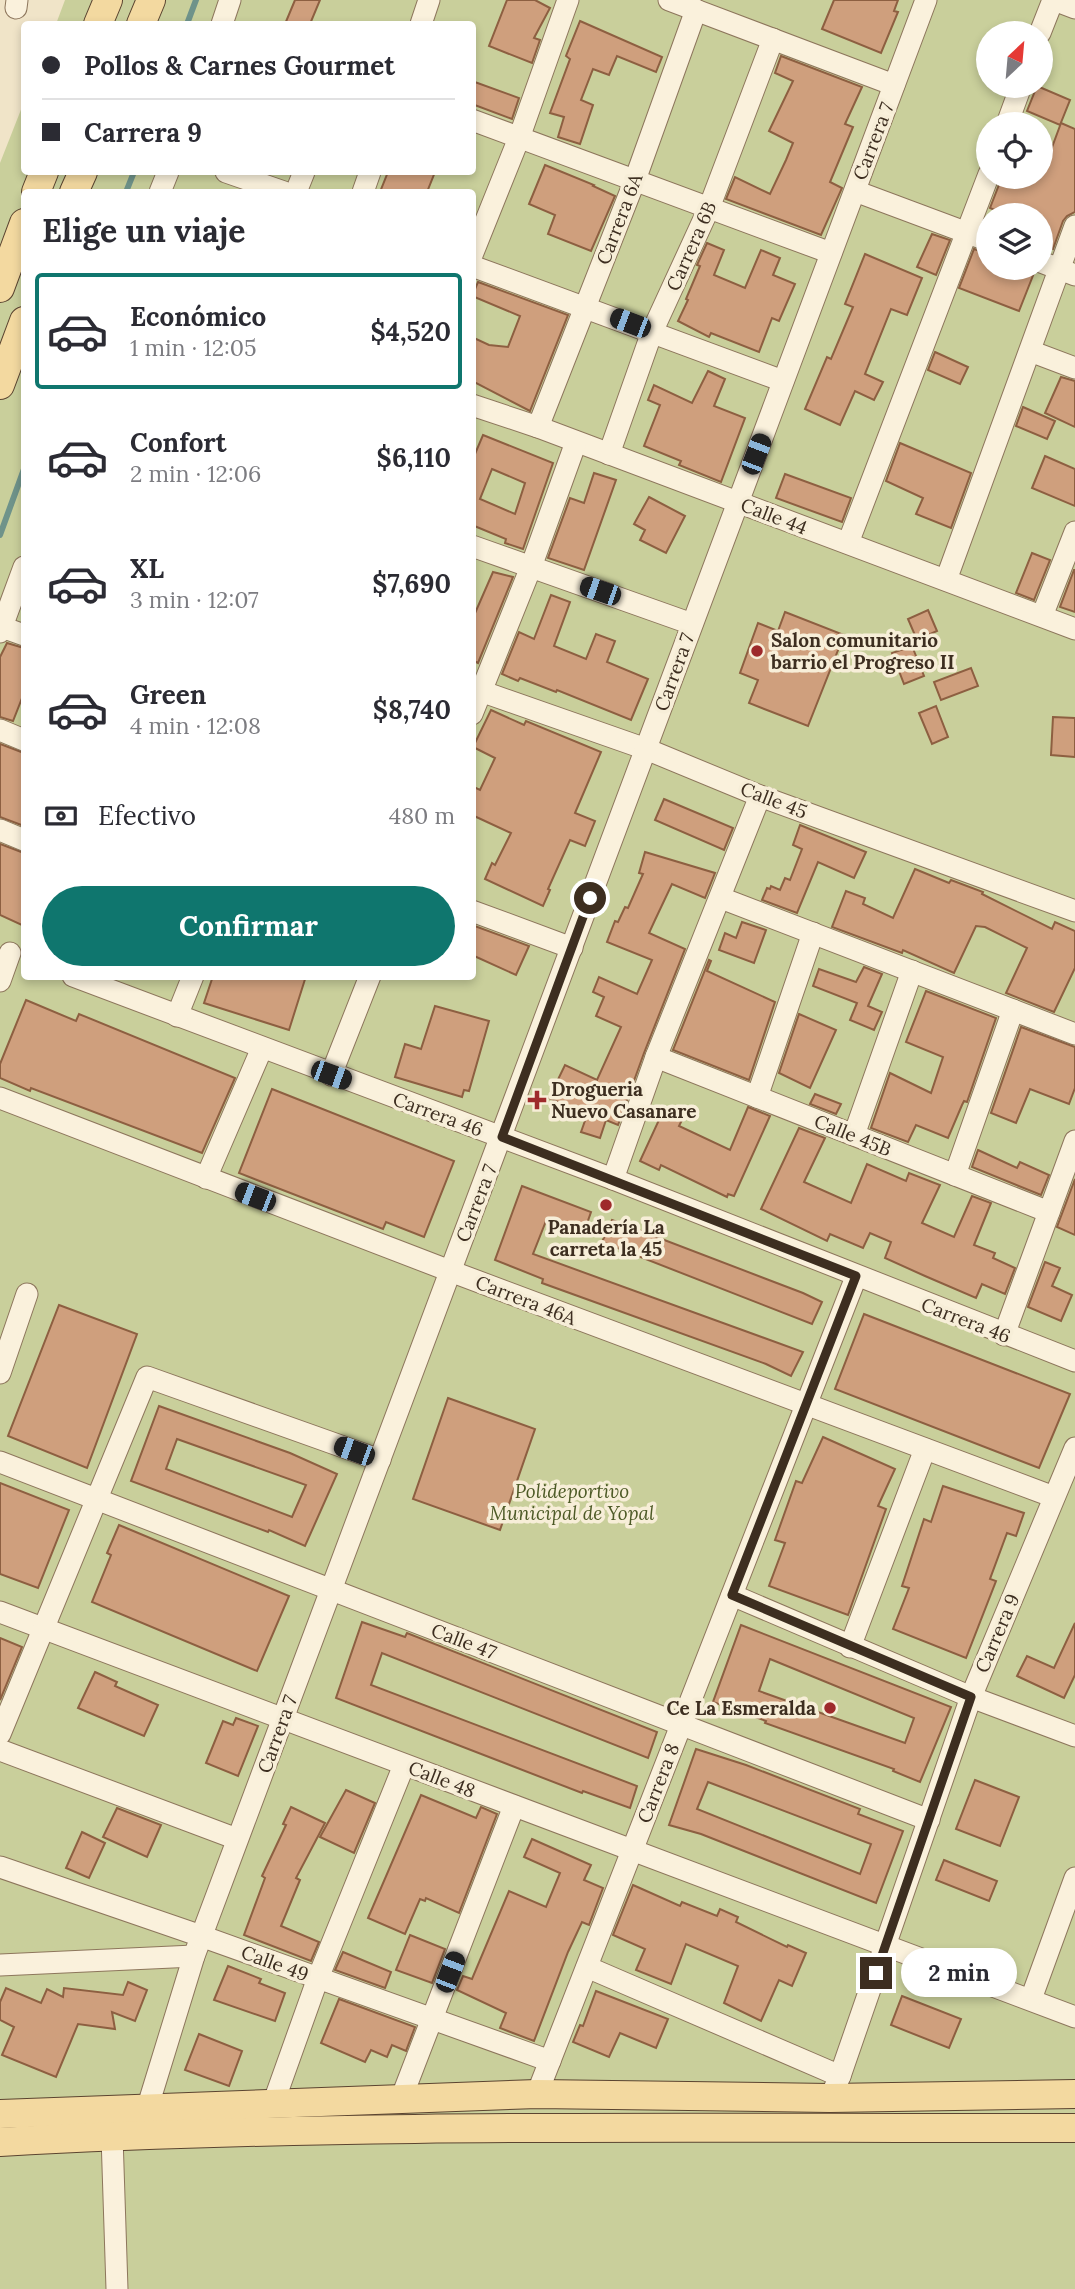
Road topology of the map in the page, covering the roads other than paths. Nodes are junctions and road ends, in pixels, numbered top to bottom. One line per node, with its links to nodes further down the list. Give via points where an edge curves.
1 (107, 0): 12 (main road)
2 (151, 0): 13 (main road)
3 (230, 0): 14 (street)
4 (429, 0): 15 (street)
5 (568, 0): 20 (street)
6 (669, 0): 11 (street)
7 (926, 0): 18 (street, Carrera 7)
8 (1053, 0): 9 (street); 16 (street)
9 (1075, 8)
10 (724, 9): 11 (street); 17 (street)
11 (696, 10): 22 (street, Carrera 6A)
12 (99, 21)
13 (142, 21)
14 (223, 21)
15 (422, 21)
16 (1045, 21)
17 (773, 39): 18 (street); 26 (street, Carrera 6B)
18 (894, 85): 25 (street, Carrera 7)
19 (476, 122): 20 (street)
20 (519, 138): 22 (street); 31 (street)
21 (235, 175): 23 (street)
22 (635, 180): 26 (street); 36 (street, Carrera 6A)
23 (275, 189)
24 (984, 189): 28 (street)
25 (855, 191): 28 (street); 32 (street, Carrera 7)
26 (709, 208): 32 (street); 38 (street, Carrera 6B)
27 (1075, 226): 34 (street)
28 (968, 232): 30 (street); 49 (street)
29 (14, 234): 35 (main road)
30 (976, 235)
31 (476, 245)
32 (831, 253): 41 (street, Carrera 7)
33 (476, 266): 36 (street)
34 (1058, 269): 39 (street)
35 (0, 288)
36 (585, 306): 38 (street); 44 (street, Carrera 6A)
37 (21, 329): 42 (main road)
38 (652, 331): 41 (street); 46 (street, Carrera 6B)
39 (1031, 351): 40 (street); 53 (street)
40 (1075, 368)
41 (783, 381): 47 (street, Carrera 7)
42 (0, 385)
43 (476, 406): 44 (street, Calle 44)
44 (538, 427): 45 (street, Calle 44)
45 (576, 442): 46 (street, Calle 44); 51 (street)
46 (609, 454): 47 (street, Calle 44)
47 (738, 502): 49 (street, Calle 44); 55 (street, Carrera 7)
48 (1075, 532): 54 (street)
49 (848, 543): 53 (street, Calle 44)
50 (476, 547): 51 (street)
51 (531, 567): 55 (street); 59 (street)
52 (21, 575): 56 (street)
53 (946, 580): 54 (street, Calle 44)
54 (1042, 616): 57 (street, Calle 44)
55 (692, 624): 62 (street, Carrera 7)
56 (1, 629): 58 (street)
57 (1075, 629)
58 (21, 634)
59 (477, 690): 62 (street, Calle 45)
60 (0, 730): 61 (street)
61 (21, 739)
62 (646, 749): 63 (street, Calle 45); 70 (street, Carrera 7)
63 (760, 796): 66 (street); 68 (street, Calle 45)
64 (0, 830): 65 (street)
65 (21, 839)
66 (722, 898): 69 (street); 81 (street)
67 (476, 912): 70 (street)
68 (1075, 912)
69 (813, 933): 72 (street); 83 (street)
70 (572, 948): 86 (street, Carrera 7)
71 (12, 953): 76 (street)
72 (912, 971): 77 (street); 85 (street)
73 (84, 980): 78 (street, Carrera 46)
74 (191, 980): 78 (street)
75 (368, 980): 82 (street)
76 (0, 981)
77 (1013, 1010): 79 (street); 88 (street)
78 (177, 1016): 80 (street, Carrera 46)
79 (1075, 1034)
80 (262, 1048): 82 (street, Carrera 46); 89 (street)
81 (656, 1057): 83 (street, Calle 45B); 90 (street)
82 (331, 1075): 86 (street, Carrera 46)
83 (757, 1097): 85 (street, Calle 45B)
84 (0, 1098): 89 (street, Carrera 46A)
85 (854, 1135): 88 (street, Calle 45B)
86 (502, 1137): 90 (street, Carrera 46); 92 (street, Carrera 7)
87 (1075, 1141): 91 (street)
88 (955, 1175): 91 (street, Calle 45B)
89 (206, 1178): 92 (street, Carrera 46A)
90 (612, 1179): 93 (street, Carrera 46)
91 (1049, 1212): 95 (street)
92 (450, 1271): 98 (street, Carrera 46A); 101 (street, Carrera 7)
93 (856, 1276): 95 (street, Carrera 46); 98 (street, Carrera 8)
94 (27, 1294): 97 (street)
95 (1004, 1335): 96 (street, Carrera 46)
96 (1075, 1361)
97 (0, 1373)
98 (806, 1405): 100 (street, Carrera 46A); 106 (street, Carrera 8)
99 (1075, 1448): 103 (street, Carrera 9)
100 (925, 1449): 103 (street, Carrera 46A); 109 (street)
101 (380, 1460): 104 (street, via 147,1377); 105 (street, Carrera 7)
102 (0, 1462): 104 (street, Calle 47)
103 (1054, 1496): 110 (street, Carrera 9)
104 (97, 1500): 105 (street, Calle 47); 108 (street)
105 (331, 1589): 111 (street, Carrera 7); 112 (street, Calle 47)
106 (732, 1595): 109 (street); 112 (street, Carrera 8)
107 (0, 1612): 108 (street, Calle 48)
108 (42, 1628): 111 (street, Calle 48); 113 (street)
109 (850, 1647): 110 (street)
110 (971, 1697): 114 (street); 118 (street, Carrera 9)
111 (282, 1719): 116 (street, Calle 48); 119 (street, Carrera 7)
112 (681, 1724): 118 (street, Calle 47); 120 (street, Carrera 8)
113 (0, 1734)
114 (1075, 1736)
115 (0, 1750): 119 (street)
116 (404, 1765): 117 (street, Calle 48); 127 (street)
117 (514, 1806): 120 (street, Calle 48); 130 (street)
118 (929, 1820): 124 (street, Carrera 9)
119 (237, 1839): 123 (street, Carrera 7)
120 (632, 1851): 124 (street, Calle 48); 126 (street, Carrera 8)
121 (0, 1867): 123 (street, Calle 49)
122 (1075, 1878): 128 (street)
123 (197, 1946): 125 (street); 127 (street, Calle 49); 138 (street, Carrera 7)
124 (885, 1947): 128 (street, Calle 48); 132 (street, Carrera 9)
125 (0, 1965)
126 (587, 1967): 131 (street, Carrera 8); 132 (street)
127 (318, 1979): 130 (street, Calle 49); 136 (street)
128 (1031, 1999): 129 (street, Calle 48)
129 (1075, 2017)
130 (432, 2020): 131 (street, Calle 49); 135 (street)
131 (550, 2062): 133 (street, Carrera 8)
132 (835, 2087): 133 (main road); 134 (main road)
133 (537, 2094): 135 (main road)
134 (1075, 2094)
135 (401, 2099): 136 (main road)
136 (273, 2105): 138 (main road)
137 (0, 2114): 138 (main road)
138 (133, 2126): 139 (main road, via 324,2130); 140 (main road); 141 (street, Carrera 7)
139 (1075, 2127)
140 (0, 2142)
141 (117, 2289)

